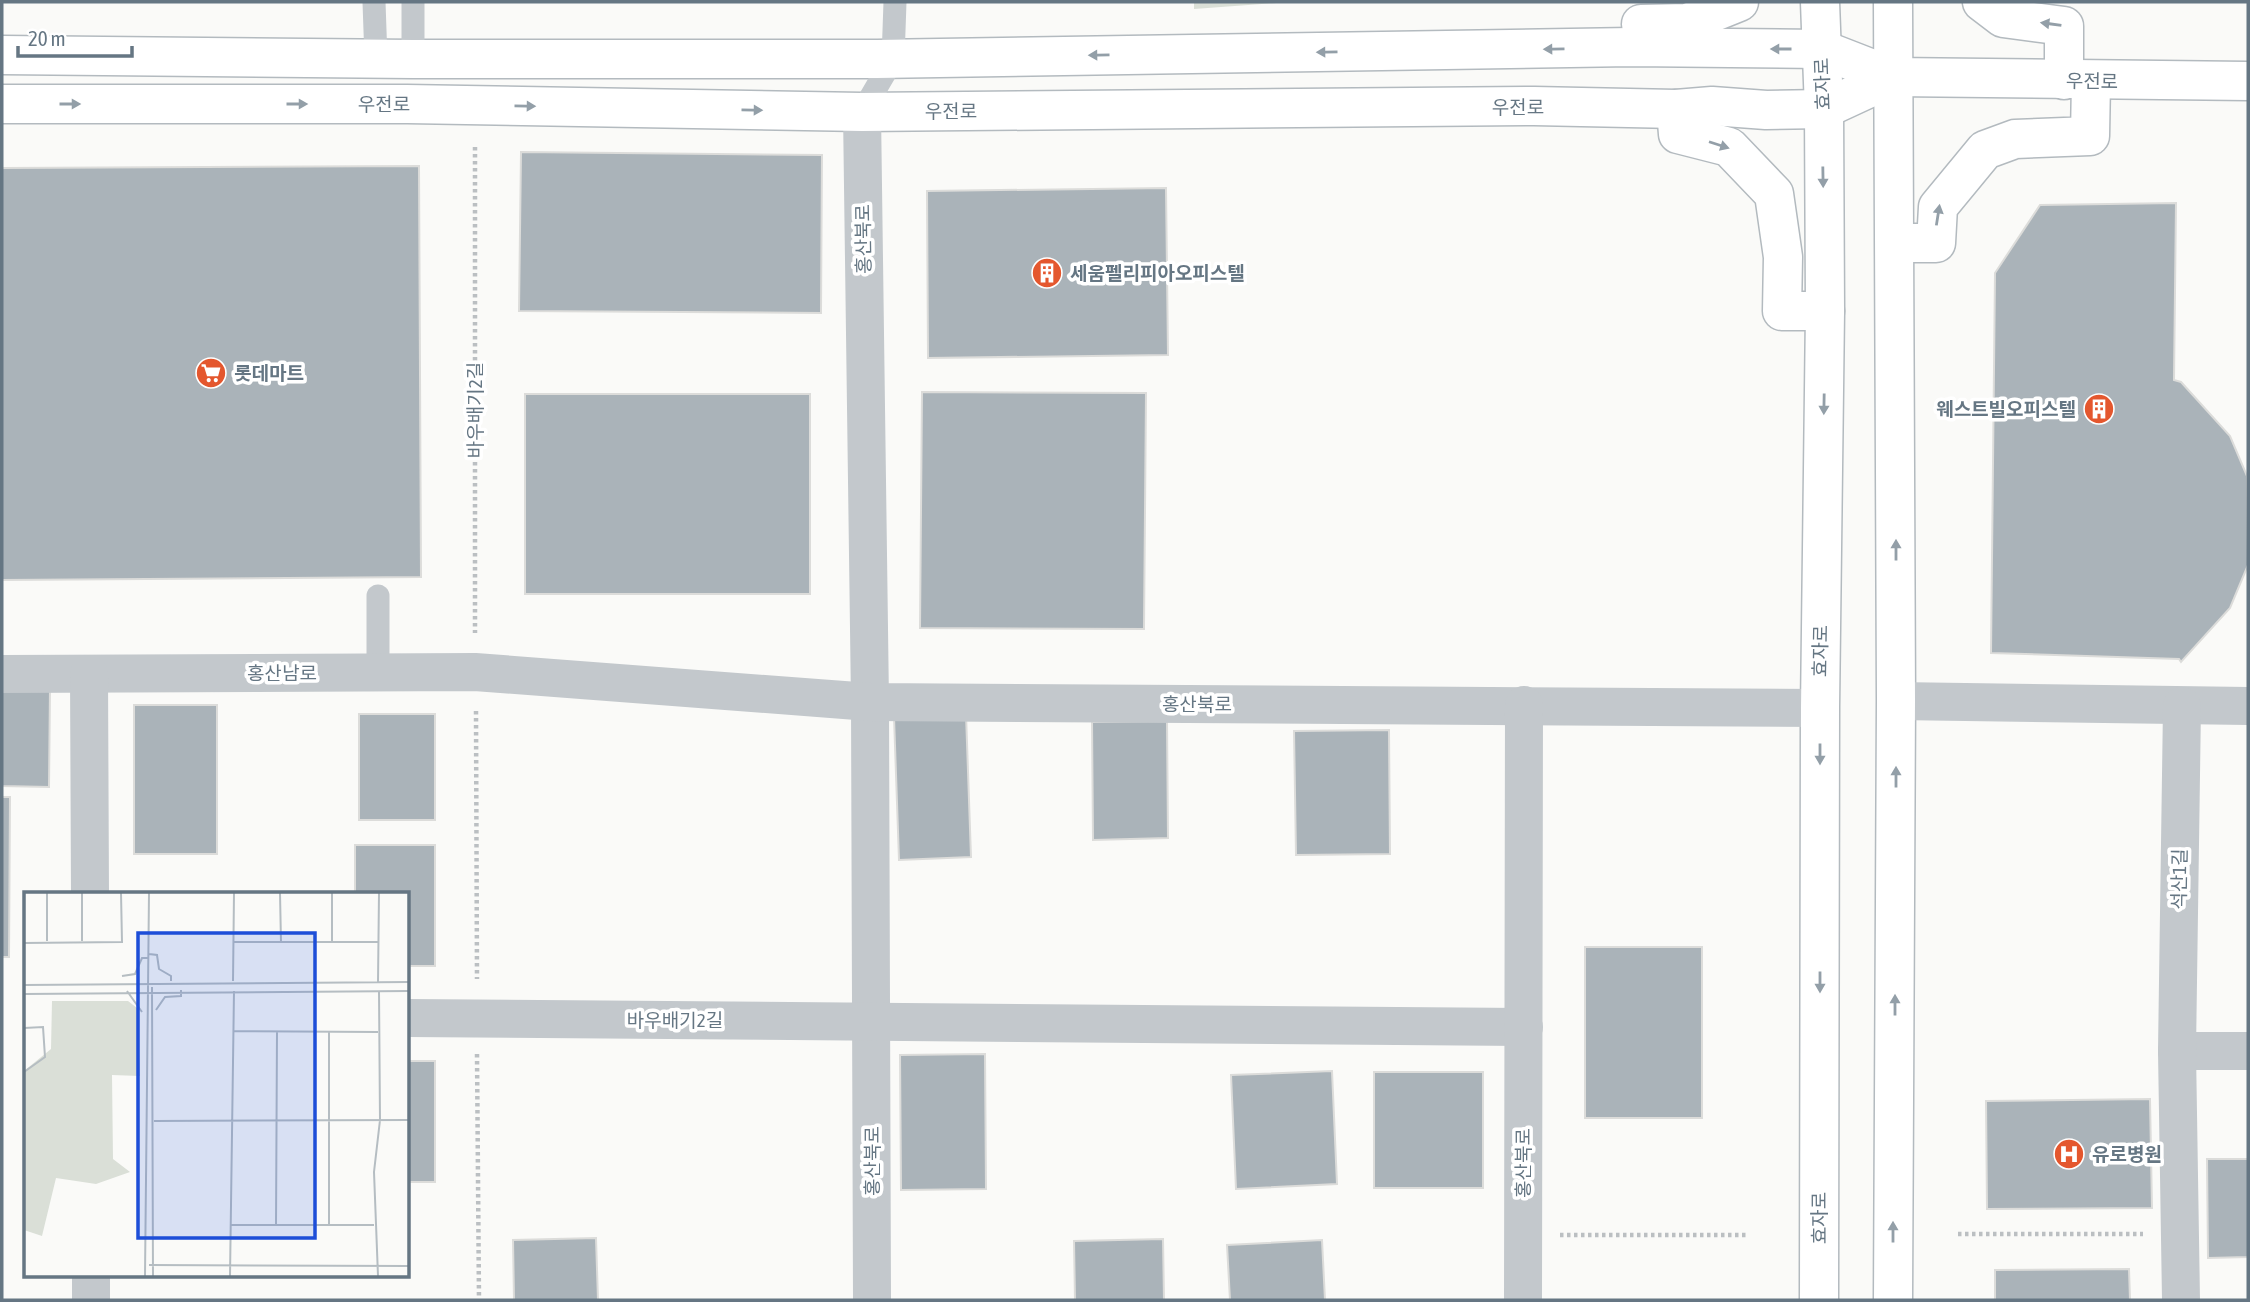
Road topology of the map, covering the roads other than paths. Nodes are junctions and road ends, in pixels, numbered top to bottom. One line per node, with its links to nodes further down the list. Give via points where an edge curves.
1 (374, 2): 11 (lane)
2 (414, 2): 12 (lane)
3 (895, 2): 13 (lane)
4 (1740, 2): 8 (street, via 1687,23 1633,24)
5 (1819, 2): 9 (street, 효자로)
6 (1894, 2): 14 (street)
7 (1982, 2): 15 (street, one-way to 7, via 2064,26 2003,18)
8 (1631, 47): 9 (street, 우전로, one-way to 8); 13 (street, 우전로, one-way to 13)
9 (1821, 49): 14 (street, 우전로); 19 (street, 효자로)
10 (2, 55): 11 (street, 우전로)
11 (376, 59): 12 (street, 우전로)
12 (413, 59): 13 (street, 우전로)
13 (893, 59): 20 (lane)
14 (1894, 77): 15 (street, 우전로); 19 (street, 우전로); 21 (street)
15 (2078, 81): 16 (street, 우전로); 21 (street, one-way to 15, via 1936,243 1938,207 1985,150 2015,139 2090,136)
16 (2248, 81)
17 (2, 104): 20 (street, 우전로, one-way to 20, via 407,104)
18 (1676, 108): 19 (street, 우전로); 20 (street, 우전로); 22 (street, one-way to 22, via 1678,134 1729,147 1774,194 1783,257 1782,311)
19 (1824, 108): 22 (street, 효자로, one-way to 22)
20 (862, 112): 28 (street, 홍산북로)
21 (1895, 243): 27 (street, one-way to 21)
22 (1825, 311): 32 (street, 효자로, one-way to 32)
23 (378, 596): 24 (lane)
24 (378, 673): 26 (street, 홍산남로); 28 (street, 홍산남로, via 475,672)
25 (2, 674): 26 (street, 홍산남로)
26 (89, 674): 33 (street)
27 (1896, 701): 30 (street); 44 (street, one-way to 27)
28 (870, 702): 29 (street, 홍산북로); 35 (street, 홍산북로)
29 (1524, 705): 32 (street, 홍산북로); 36 (street, 홍산북로)
30 (2182, 706): 31 (street); 37 (street, 석산1길)
31 (2248, 706)
32 (1820, 708): 43 (street, 효자로, one-way to 43)
33 (90, 892)
34 (410, 1018): 35 (street, 바우배기2길)
35 (873, 1021): 36 (street); 41 (street, 홍산북로)
36 (1524, 1027): 42 (street, 홍산북로)
37 (2177, 1051): 38 (street); 45 (street, 석산1길, via 2165,1234)
38 (2248, 1051)
39 (91, 1278): 40 (street)
40 (91, 1300)
41 (872, 1300)
42 (1523, 1300)
43 (1819, 1300)
44 (1893, 1300)
45 (2181, 1300)

